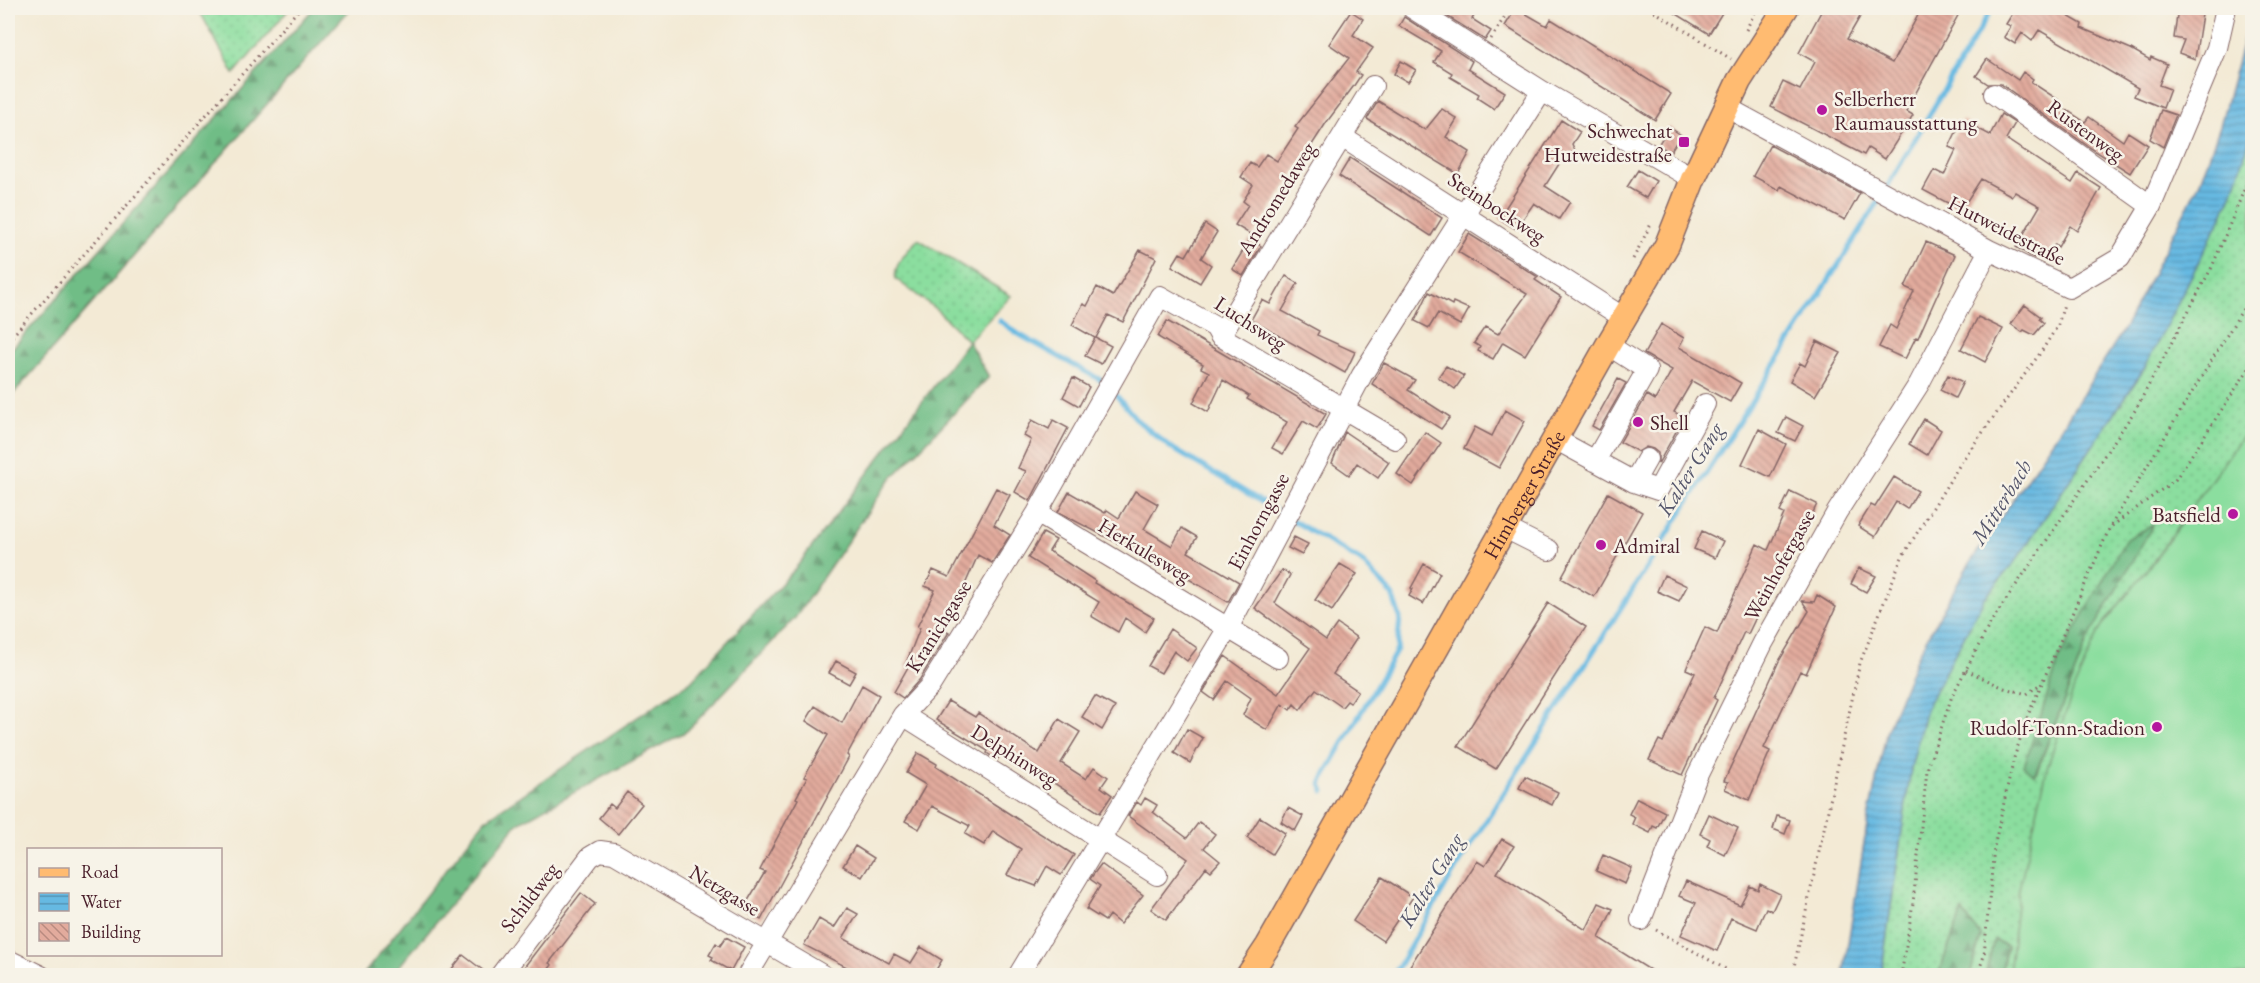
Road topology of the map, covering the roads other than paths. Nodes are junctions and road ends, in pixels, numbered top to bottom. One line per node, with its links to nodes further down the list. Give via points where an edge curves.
1 (1412, 8): 5 (street)
2 (1786, 8): 7 (main road, Himberger Straße, via 1746,68)
3 (2226, 8): 10 (street, Hutweidestraße, via 2217,48)
4 (1373, 86): 8 (street, Andromedaweg)
5 (1542, 91): 9 (street); 11 (street, Einhorngasse)
6 (1994, 94): 10 (street, Rustenweg)
7 (1726, 107): 9 (main road, Himberger Straße); 12 (street, Hutweidestraße)
8 (1342, 137): 11 (street, Steinbockweg); 15 (street, Andromedaweg)
9 (1693, 180): 14 (main road, Himberger Straße, via 1667,245)
10 (2151, 206): 12 (street, Hutweidestraße, via 2120,258 2069,288)
11 (1463, 213): 14 (street, Steinbockweg); 18 (street, Einhorngasse, via 1362,375)
12 (1989, 250): 33 (street, Weinhofergasse, via 1919,384 1837,512 1763,643 1697,776)
13 (1160, 296): 15 (street, Luchsweg, via 1215,327); 24 (street, Kranichgasse)
14 (1624, 318): 16 (main road, Himberger Straße)
15 (1220, 336): 18 (street, Luchsweg)
16 (1608, 345): 19 (main road, Himberger Straße); 22 (street, via 1647,370)
17 (1705, 404): 23 (street, via 1658,490)
18 (1346, 410): 20 (street, Luchsweg); 27 (street, Einhorngasse)
19 (1555, 438): 22 (street); 25 (main road, Himberger Straße)
20 (1395, 439)
21 (1647, 459): 23 (street)
22 (1595, 461): 23 (street)
23 (1634, 482)
24 (1037, 513): 27 (street, Herkulesweg); 29 (street, Kranichgasse, via 930,686)
25 (1505, 528): 26 (street); 41 (main road, Himberger Straße)
26 (1549, 550)
27 (1228, 628): 28 (street, Herkulesweg); 30 (street, Einhorngasse)
28 (1278, 658)
29 (903, 715): 30 (street, Delphinweg); 34 (street, Kranichgasse)
30 (1101, 838): 32 (street, Delphinweg); 40 (street, Einhorngasse)
31 (600, 851): 34 (street, Netzgasse, via 614,853); 37 (street, Schildweg, via 574,876)
32 (1157, 875)
33 (1641, 920)
34 (766, 942): 38 (street, Kranichgasse); 39 (street, Netzgasse)
35 (8, 960): 36 (street)
36 (41, 975)
37 (500, 975)
38 (747, 975)
39 (824, 975)
40 (1018, 975)
41 (1248, 975)

